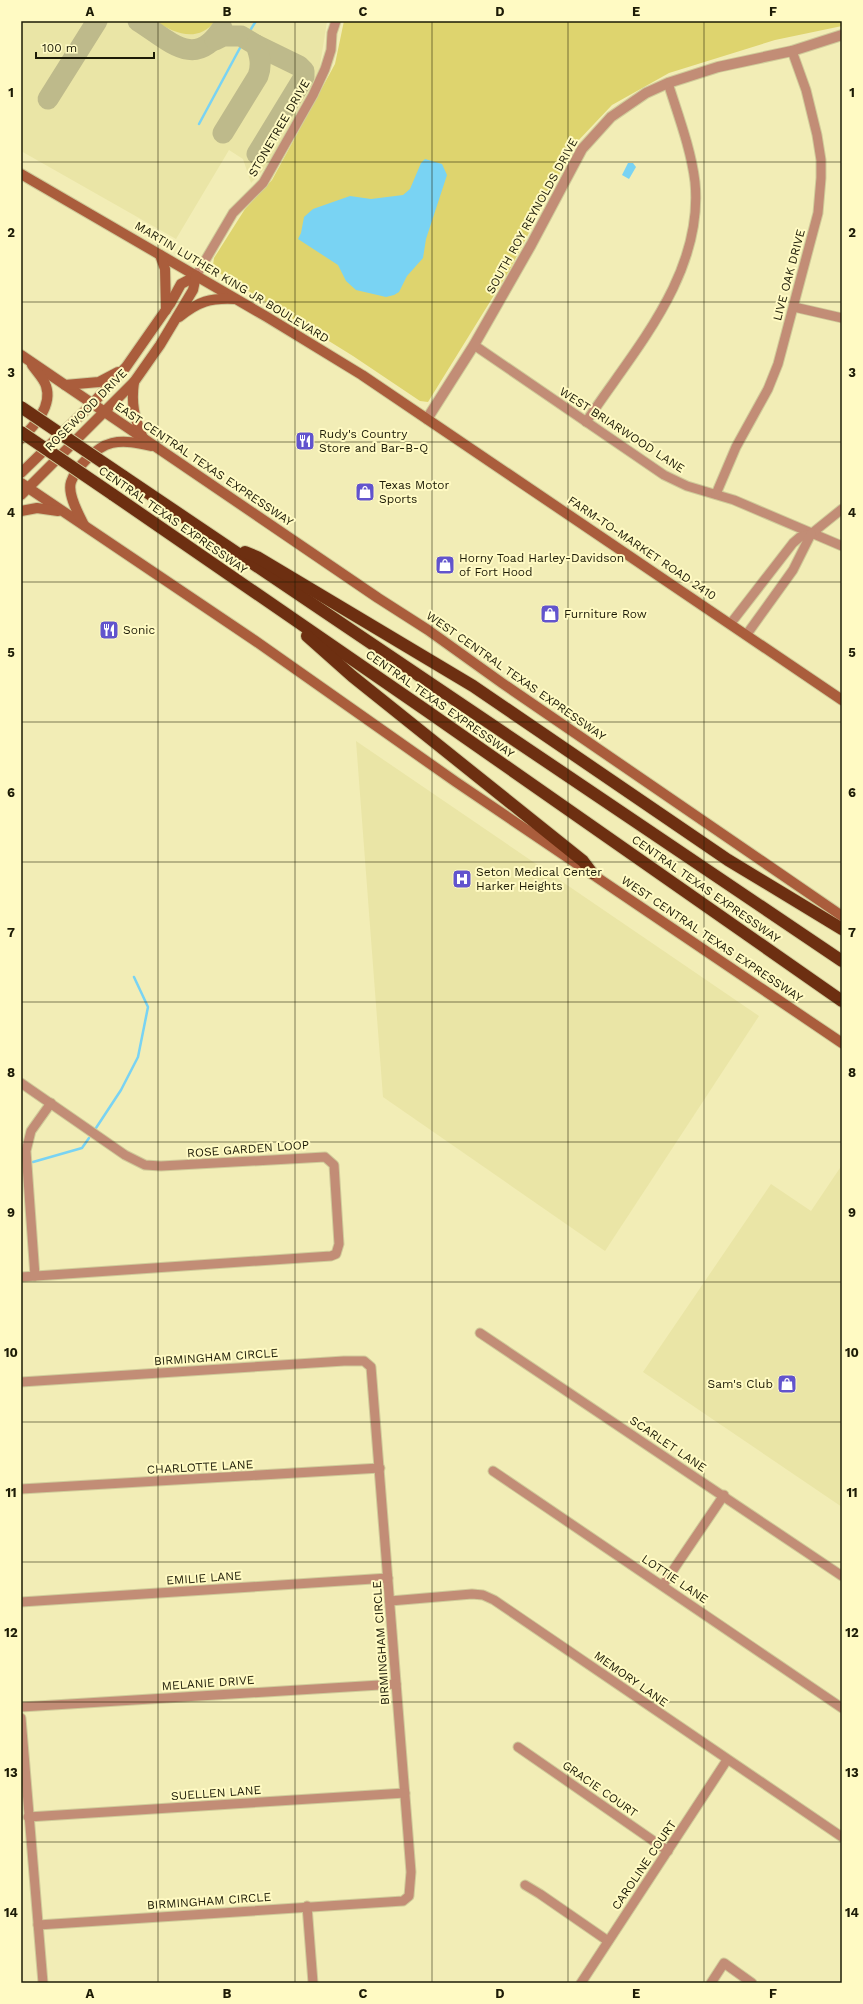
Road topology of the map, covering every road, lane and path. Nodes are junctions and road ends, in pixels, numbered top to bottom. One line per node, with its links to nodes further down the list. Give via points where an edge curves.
1 (336, 21): 7 (street, STONETREE DRIVE, via 331,50 313,95 263,183 233,213)
2 (842, 34): 3 (street, SOUTH ROY REYNOLDS DRIVE)
3 (792, 51): 4 (street, SOUTH ROY REYNOLDS DRIVE, via 718,67); 9 (street, LIVE OAK DRIVE, via 813,115 821,160 818,213)
4 (668, 83): 13 (street, SOUTH ROY REYNOLDS DRIVE, via 624,106 582,149); 22 (street, via 695,182 695,213 691,233 684,261 654,323)
5 (21, 174): 6 (main road, MARTIN LUTHER KING JR BOULEVARD)
6 (160, 255): 7 (main road, MARTIN LUTHER KING JR BOULEVARD); 10 (main road, via 165,269)
7 (196, 276): 8 (main road, MARTIN LUTHER KING JR BOULEVARD); 10 (main road, ROSEWOOD DRIVE, via 182,284); 12 (main road, ROSEWOOD DRIVE, via 193,290)
8 (237, 299): 12 (main road, via 204,301 192,306); 21 (main road, MARTIN LUTHER KING JR BOULEVARD, via 328,354)
9 (794, 307): 11 (street); 29 (street, LIVE OAK DRIVE, via 768,389 736,447)
10 (166, 310): 15 (main road, ROSEWOOD DRIVE)
11 (842, 318)
12 (175, 321): 16 (main road, ROSEWOOD DRIVE)
13 (474, 345): 21 (street, SOUTH ROY REYNOLDS DRIVE); 22 (street, WEST BRIARWOOD LANE)
14 (25, 358): 17 (main road, EAST CENTRAL TEXAS EXPRESSWAY); 25 (main road, via 46,385 48,403)
15 (126, 367): 17 (main road, via 99,382); 18 (main road, ROSEWOOD DRIVE)
16 (134, 382): 20 (main road, ROSEWOOD DRIVE); 24 (main road, via 132,407)
17 (65, 385): 18 (main road, EAST CENTRAL TEXAS EXPRESSWAY)
18 (93, 403): 20 (main road, EAST CENTRAL TEXAS EXPRESSWAY); 27 (main road, ROSEWOOD DRIVE)
19 (21, 407): 36 (highway, CENTRAL TEXAS EXPRESSWAY, bridge)
20 (104, 412): 24 (main road, EAST CENTRAL TEXAS EXPRESSWAY); 28 (main road, ROSEWOOD DRIVE)
21 (427, 419): 39 (main road, FARM-TO-MARKET ROAD 2410)
22 (586, 422): 29 (street, WEST BRIARWOOD LANE, via 664,475 687,486)
23 (21, 432): 38 (highway, CENTRAL TEXAS EXPRESSWAY, bridge)
24 (143, 438): 26 (main road, EAST CENTRAL TEXAS EXPRESSWAY)
25 (21, 439)
26 (153, 446): 33 (main road, via 129,442 111,444 85,459 71,483 73,504); 37 (main road, EAST CENTRAL TEXAS EXPRESSWAY)
27 (21, 473)
28 (23, 489): 32 (main road)
29 (716, 494): 34 (street, WEST BRIARWOOD LANE)
30 (842, 509): 34 (street)
31 (21, 511): 32 (main road, via 37,508)
32 (65, 513): 33 (main road)
33 (84, 526): 42 (main road, WEST CENTRAL TEXAS EXPRESSWAY)
34 (811, 534): 35 (street, WEST BRIARWOOD LANE); 39 (street, via 800,537 793,543); 40 (street, via 793,570)
35 (842, 546)
36 (229, 547): 44 (highway, via 257,557 473,686 728,860); 45 (highway, CENTRAL TEXAS EXPRESSWAY)
37 (354, 582): 43 (main road, WEST CENTRAL TEXAS EXPRESSWAY, via 428,630)
38 (293, 620): 42 (highway, via 309,639 336,662 583,861); 46 (highway, CENTRAL TEXAS EXPRESSWAY)
39 (731, 623): 40 (main road, FARM-TO-MARKET ROAD 2410)
40 (747, 634): 41 (main road, FARM-TO-MARKET ROAD 2410)
41 (842, 700)
42 (592, 873): 47 (main road, WEST CENTRAL TEXAS EXPRESSWAY)
43 (842, 916)
44 (842, 929)
45 (842, 961)
46 (842, 1001)
47 (842, 1043)
48 (21, 1083): 49 (street, ROSE GARDEN LOOP)
49 (51, 1103): 50 (street, via 31,1131); 51 (street, ROSE GARDEN LOOP, via 126,1155 145,1165 325,1157 334,1165 339,1244 336,1254 331,1256)
50 (24, 1147): 51 (street)
51 (35, 1276): 52 (street, ROSE GARDEN LOOP)
52 (21, 1277)
53 (480, 1333): 58 (street, SCARLET LANE)
54 (21, 1382): 55 (street, BIRMINGHAM CIRCLE, via 364,1361 371,1367)
55 (380, 1468): 57 (street, CHARLOTTE LANE); 60 (street, BIRMINGHAM CIRCLE)
56 (494, 1471): 61 (street, LOTTIE LANE)
57 (21, 1490)
58 (724, 1495): 59 (street, SCARLET LANE); 61 (street)
59 (842, 1576)
60 (388, 1578): 62 (street, BIRMINGHAM CIRCLE); 63 (street, EMILIE LANE)
61 (662, 1586): 66 (street, LOTTIE LANE)
62 (390, 1601): 64 (street, BIRMINGHAM CIRCLE); 69 (street, MEMORY LANE, via 472,1594 494,1600)
63 (21, 1602)
64 (396, 1684): 65 (street, MELANIE DRIVE); 70 (street, BIRMINGHAM CIRCLE)
65 (21, 1707)
66 (842, 1708)
67 (21, 1718): 71 (street)
68 (518, 1747): 73 (street, GRACIE COURT)
69 (727, 1760): 72 (street, MEMORY LANE); 73 (street, CAROLINE COURT)
70 (405, 1793): 71 (street, SUELLEN LANE); 75 (street, BIRMINGHAM CIRCLE, via 411,1872 409,1896 403,1901)
71 (28, 1817): 76 (street)
72 (842, 1837)
73 (668, 1851): 77 (street, CAROLINE COURT)
74 (525, 1885): 77 (street)
75 (307, 1906): 76 (street, BIRMINGHAM CIRCLE); 79 (street)
76 (38, 1925): 78 (street)
77 (608, 1941): 80 (street, CAROLINE COURT)
78 (43, 1983)
79 (313, 1983)
80 (580, 1983)
81 (711, 1983): 82 (street, via 724,1963)
82 (752, 1983)

